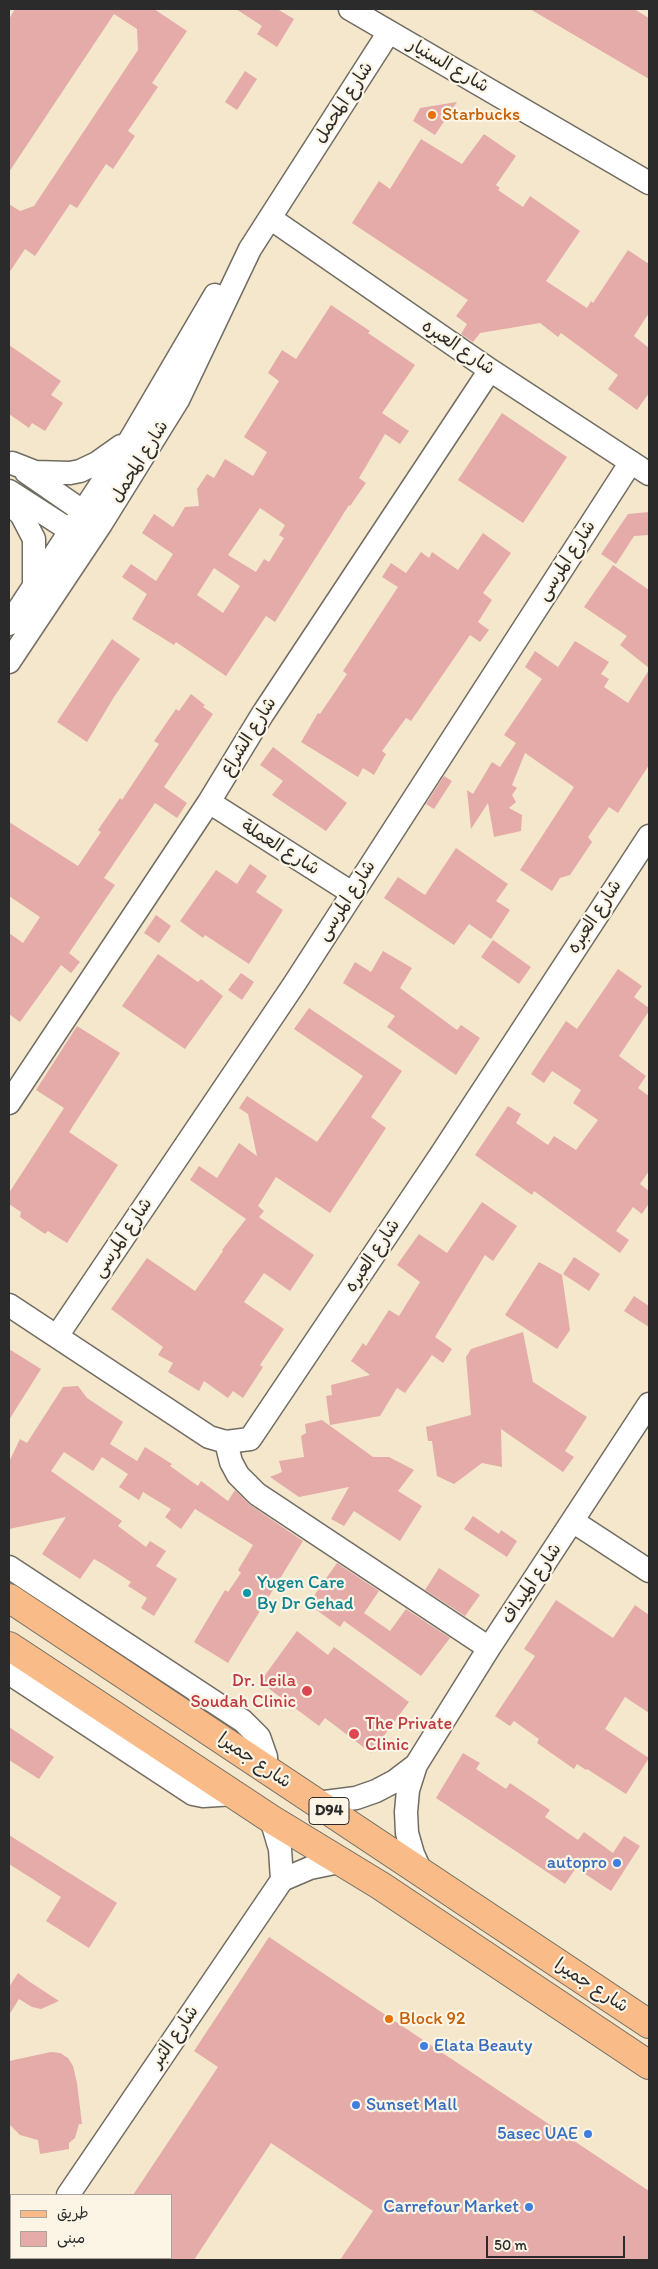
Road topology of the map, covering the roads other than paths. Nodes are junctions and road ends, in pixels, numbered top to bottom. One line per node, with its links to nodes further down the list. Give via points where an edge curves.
1 (350, 9): 2 (street, شارع السنيار)
2 (390, 32): 3 (street, شارع السنيار); 4 (street, شارع المحمل)
3 (649, 183)
4 (270, 218): 5 (street, شارع المحمل); 6 (street, شارع العبره)
5 (250, 249): 7 (street, شارع المحمل, via 230,269); 12 (street, شارع المحمل, via 178,400)
6 (490, 370): 9 (street, شارع العبره); 18 (street, شارع الشراع, via 262,715)
7 (130, 440): 8 (street, via 97,463 75,472 36,472); 12 (street, شارع المحمل)
8 (10, 462): 12 (street)
9 (640, 468): 20 (street, شارع المرسى)
10 (9, 491): 13 (street)
11 (9, 504): 15 (street, via 21,514 34,540)
12 (92, 518): 13 (street, شارع المحمل); 14 (street, شارع المحمل)
13 (70, 531): 14 (street); 15 (street, شارع المحمل)
14 (89, 543): 17 (street, شارع المحمل)
15 (34, 588): 16 (street, شارع المحمل)
16 (9, 624)
17 (9, 662)
18 (209, 802): 20 (street, شارع العملة); 21 (street, شارع الشراع)
19 (649, 836): 25 (street, شارع العبره, via 263,1421 250,1439)
20 (352, 893): 23 (street, شارع المرسى)
21 (9, 1103)
22 (9, 1304): 23 (street)
23 (57, 1336): 25 (street, via 210,1437)
24 (649, 1404): 26 (street, شارع الميداف)
25 (226, 1442): 31 (street, via 238,1475 257,1494)
26 (574, 1522): 28 (street); 31 (street, شارع الميداف)
27 (9, 1568): 34 (street, via 243,1721 259,1737 266,1757)
28 (649, 1571)
29 (9, 1598): 34 (main road, شارع جميرا / D94)
30 (9, 1646): 35 (main road, شارع جميرا / D94)
31 (489, 1648): 33 (street, شارع الميداف)
32 (9, 1673): 35 (street, via 193,1794)
33 (416, 1765): 36 (street, شارع الميداف, via 376,1791 356,1798); 39 (street, شارع الميداف, via 408,1790 407,1833)
34 (266, 1769): 36 (main road, شارع جميرا / D94)
35 (235, 1794): 37 (main road, شارع جميرا / D94)
36 (317, 1803): 39 (main road, شارع جميرا / D94)
37 (271, 1819): 38 (main road, شارع جميرا / D94); 40 (street, via 280,1849)
38 (339, 1862): 40 (street, via 310,1868); 42 (main road, شارع جميرا / D94, via 381,1886)
39 (422, 1874): 41 (main road, شارع جميرا / D94)
40 (282, 1880): 43 (street, شارع الثبر)
41 (649, 2024)
42 (649, 2065)
43 (69, 2194)

